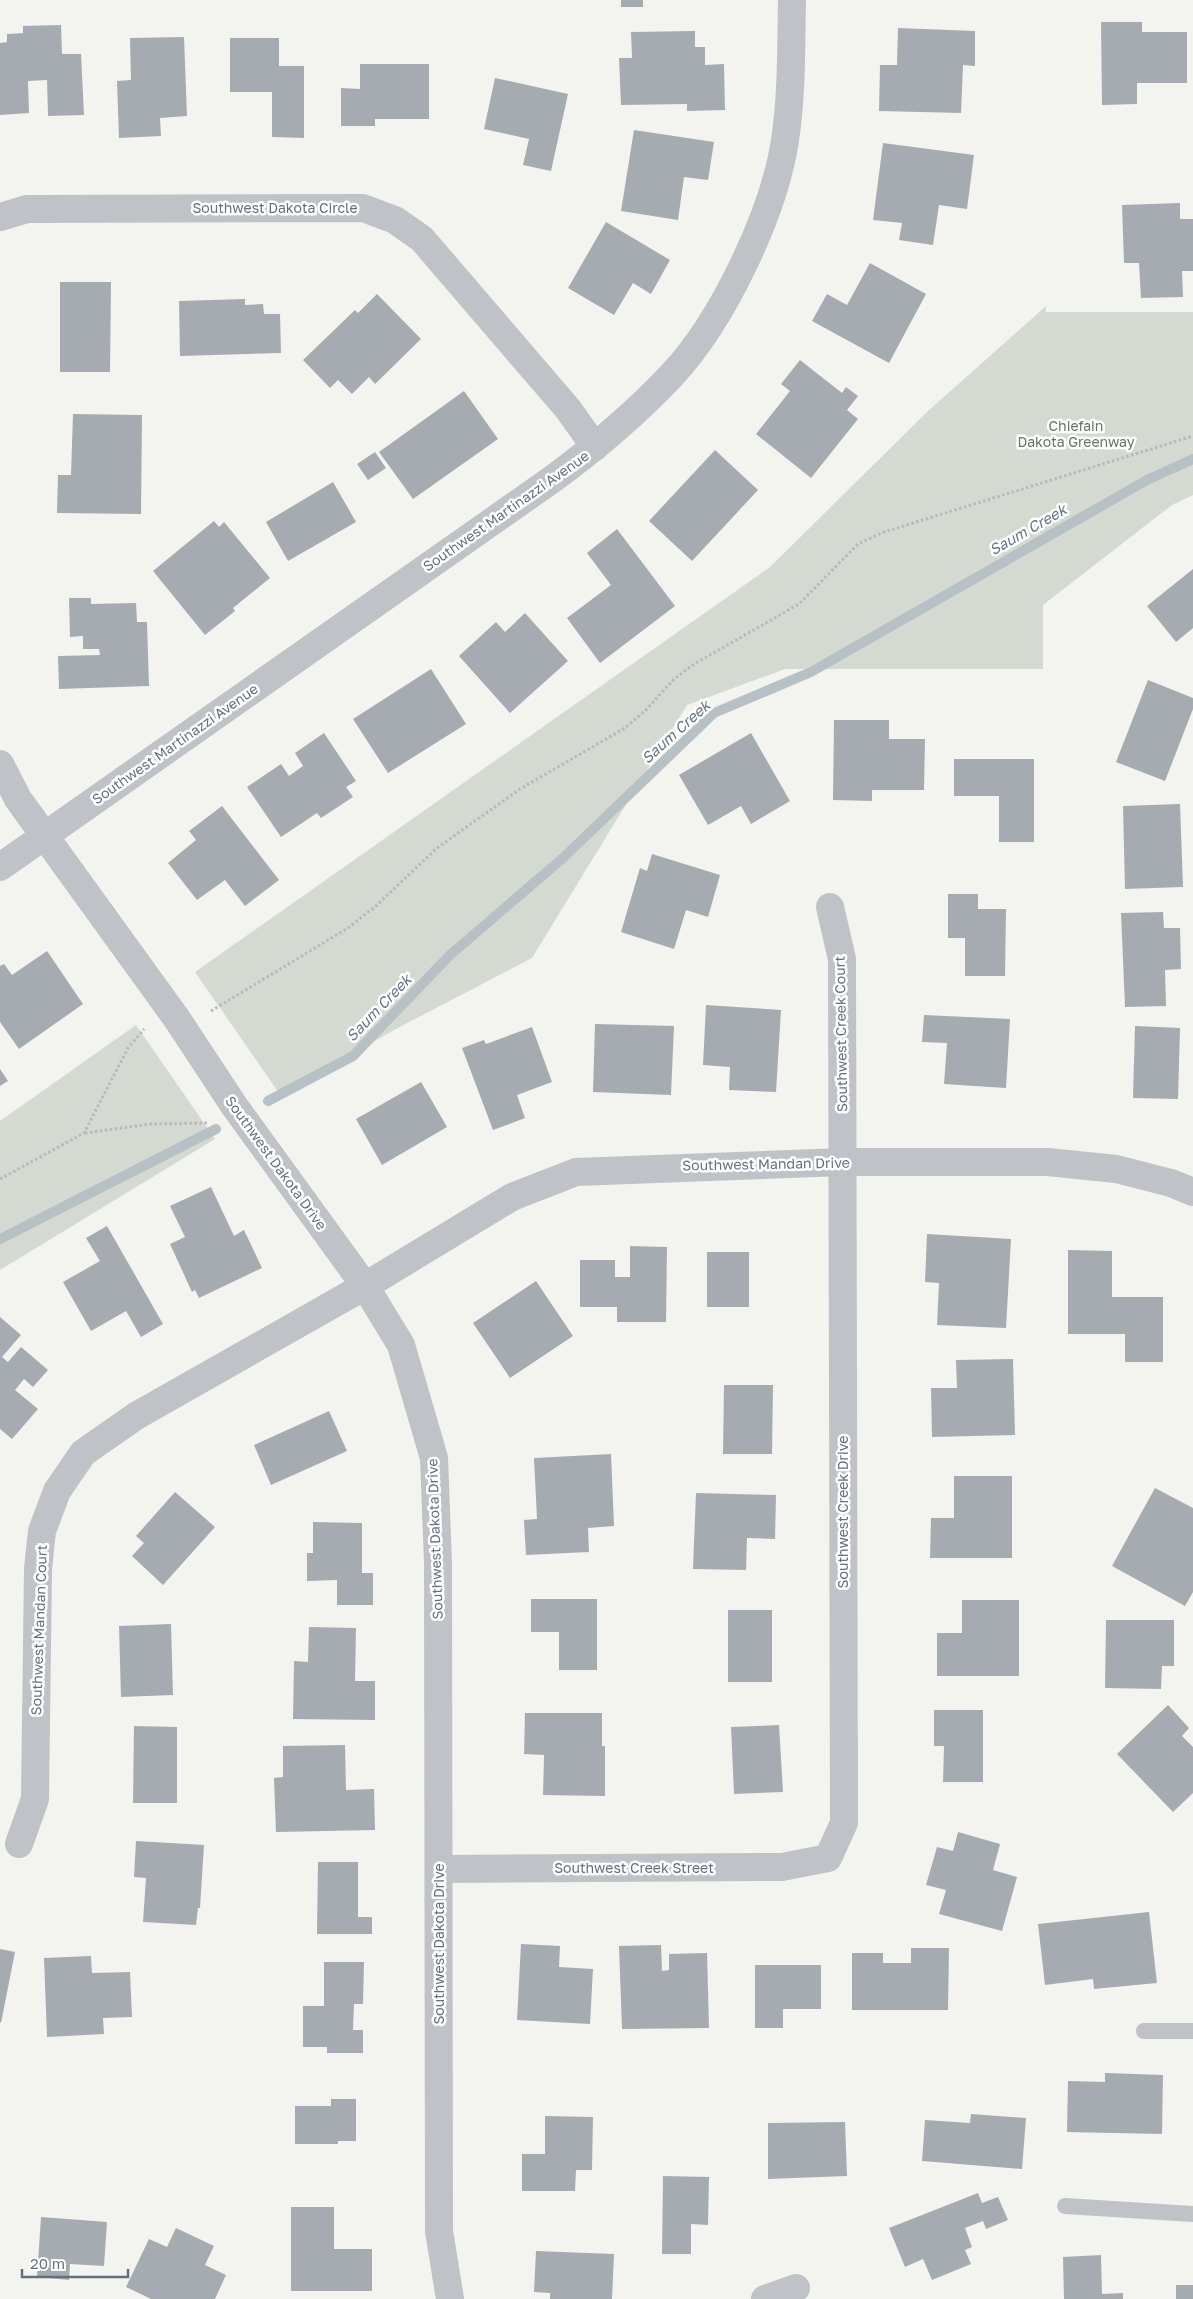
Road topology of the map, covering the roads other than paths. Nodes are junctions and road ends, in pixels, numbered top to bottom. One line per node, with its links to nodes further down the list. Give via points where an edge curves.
1 (792, 0): 3 (street, Southwest Martinazzi Avenue, via 790,96 785,142 774,188 754,244 702,336 672,375)
2 (0, 217): 3 (street, Southwest Dakota Circle, via 27,209 363,208 395,220 422,239 568,409)
3 (595, 447): 5 (street, Southwest Martinazzi Avenue)
4 (0, 764): 5 (street)
5 (44, 836): 6 (street, Southwest Martinazzi Avenue); 10 (street, Southwest Dakota Drive)
6 (0, 867)
7 (830, 907): 8 (street, Southwest Creek Court, via 842,959)
8 (842, 1162): 9 (street, Southwest Mandan Drive, via 1048,1162 1116,1169); 10 (street, Southwest Mandan Drive, via 576,1172 512,1197); 12 (street, Southwest Creek Drive, via 844,1823)
9 (1193, 1192)
10 (365, 1286): 11 (street, Southwest Mandan Court, via 136,1416 83,1453 57,1490 42,1531 38,1569 35,1799); 13 (street, Southwest Dakota Drive, via 401,1345 434,1458 438,1563)
11 (19, 1844)
12 (828, 1858): 13 (street, Southwest Creek Street, via 782,1866)
13 (439, 1869): 19 (street, Southwest Dakota Drive, via 439,2231)
14 (1144, 2031): 15 (lane)
15 (1193, 2031)
16 (1065, 2206): 17 (lane)
17 (1193, 2214)
18 (796, 2288): 20 (street)
19 (450, 2299)
20 (766, 2299)

